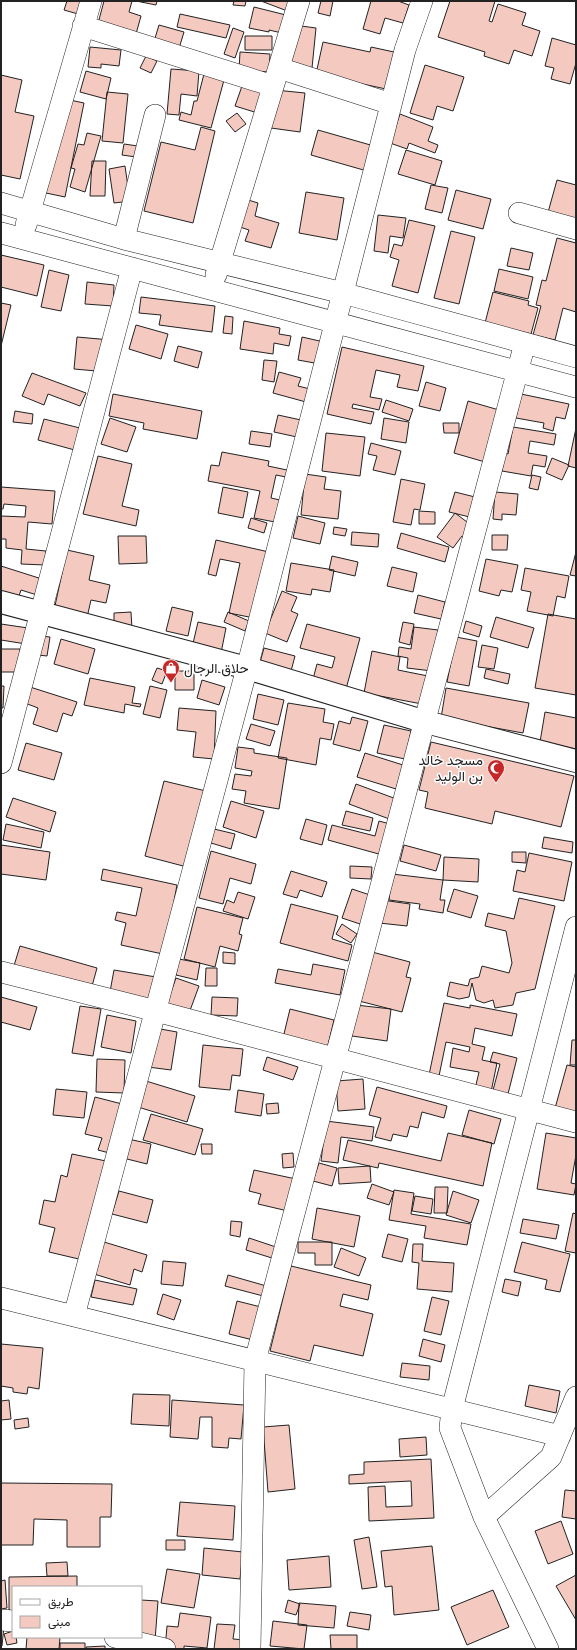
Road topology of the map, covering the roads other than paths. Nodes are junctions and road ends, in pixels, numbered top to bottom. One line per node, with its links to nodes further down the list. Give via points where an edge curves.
1 (91, 1): 4 (street)
2 (299, 1): 5 (street)
3 (422, 1): 6 (street, via 405,50)
4 (83, 26): 5 (street); 9 (street)
5 (276, 77): 6 (street); 15 (street)
6 (391, 104): 18 (street)
7 (155, 115): 14 (street)
8 (1, 202): 9 (street)
9 (31, 212): 13 (street); 14 (street)
10 (519, 213): 11 (street)
11 (576, 229)
12 (1, 233): 13 (street)
13 (21, 238): 16 (street)
14 (124, 239): 15 (street)
15 (220, 262): 17 (street); 18 (street)
16 (132, 268): 17 (street); 25 (street)
17 (212, 289): 19 (street)
18 (343, 293): 19 (street); 20 (street)
19 (336, 322): 22 (street); 26 (street)
20 (525, 343): 21 (street); 22 (street)
21 (576, 357)
22 (518, 371): 23 (street); 27 (street)
23 (576, 387)
24 (1, 602): 25 (main road)
25 (41, 612): 26 (main road); 29 (street)
26 (247, 668): 27 (main road); 32 (street)
27 (426, 722): 28 (main road); 33 (street)
28 (576, 761)
29 (1, 763)
30 (576, 927): 34 (street)
31 (1, 972): 32 (street)
32 (156, 1011): 33 (street); 37 (street)
33 (336, 1059): 34 (street); 38 (street)
34 (529, 1110): 35 (street); 40 (street)
35 (576, 1122)
36 (1, 1298): 37 (street)
37 (74, 1316): 38 (street)
38 (255, 1361): 40 (street); 46 (street)
39 (576, 1397): 41 (street)
40 (452, 1409): 41 (street); 42 (street, via 450,1428)
41 (560, 1436): 42 (street, via 551,1457)
42 (484, 1516): 48 (street)
43 (1, 1620): 44 (street)
44 (12, 1621)
45 (119, 1638): 47 (street)
46 (254, 1648)
47 (165, 1649)
48 (548, 1649)

